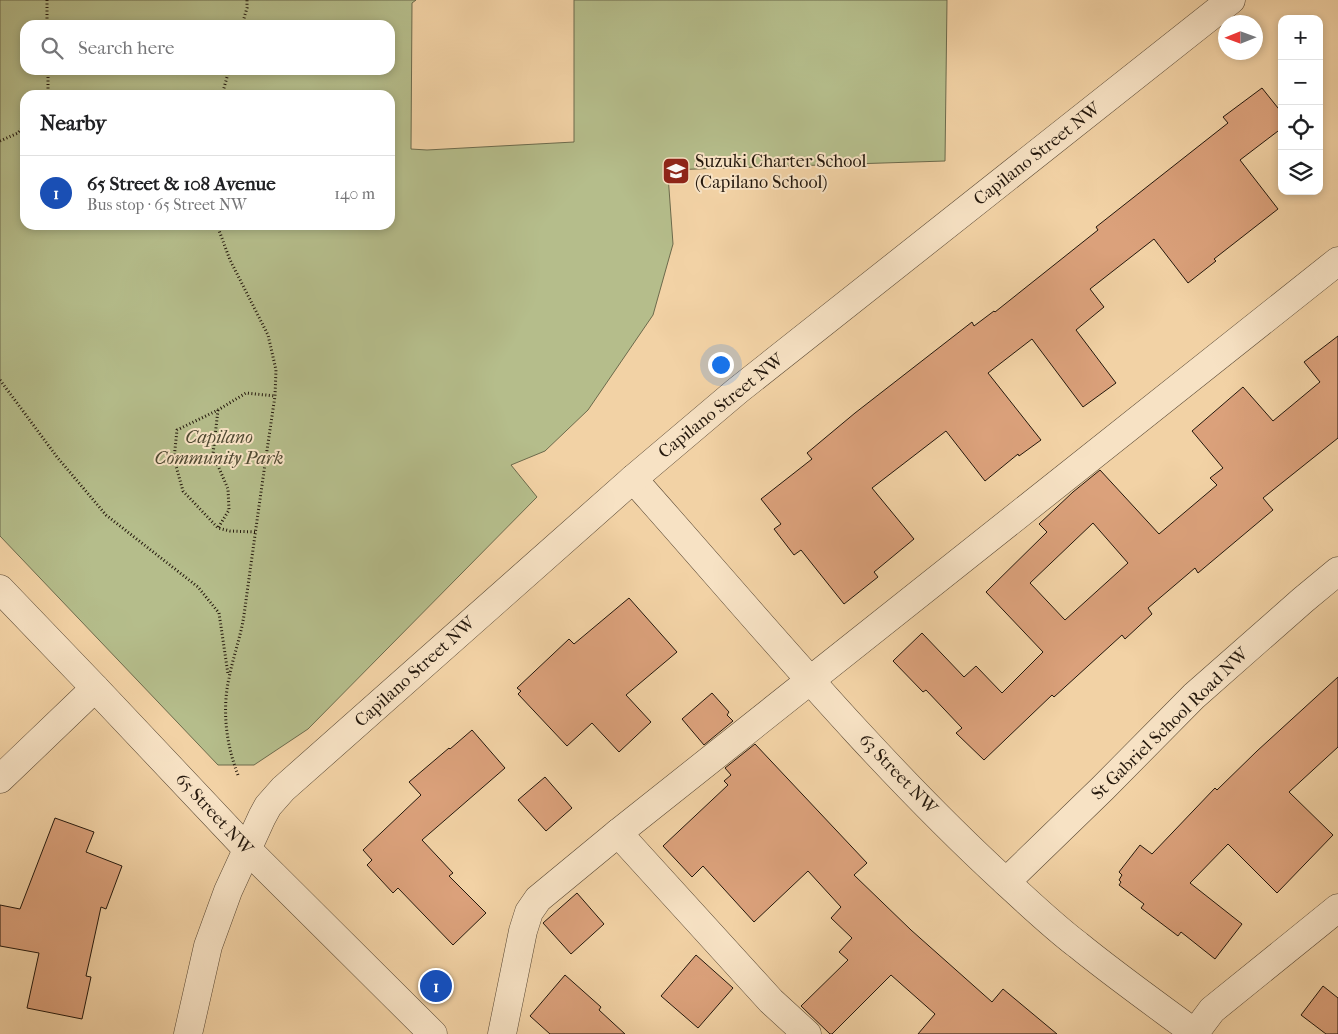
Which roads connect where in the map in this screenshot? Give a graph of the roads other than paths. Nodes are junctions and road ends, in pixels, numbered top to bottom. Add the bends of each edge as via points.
1 (1231, 0) edge
2 (1338, 261) edge
3 (633, 479) junction
4 (1338, 571) edge
5 (0, 589) edge
6 (811, 681) junction
7 (95, 688) junction
8 (0, 779) edge
9 (618, 833) junction
10 (247, 850) junction
11 (1006, 882) junction
12 (1338, 908) edge
13 (188, 1034) edge
14 (433, 1034) edge
15 (502, 1034) edge
16 (807, 1034) edge
17 (1195, 1034) edge

1 - 3 street, Capilano Street NW via 737,391
2 - 6 street
3 - 6 street, 63 Street NW
3 - 10 street, Capilano Street NW via 283,789 268,806
4 - 11 street, St Gabriel School Road NW via 1194,696
5 - 7 street, 65 Street NW
6 - 9 street
6 - 11 street, 63 Street NW via 930,809
7 - 8 street
7 - 10 street, 65 Street NW
9 - 15 street via 538,899 529,912
9 - 16 street via 771,1001
10 - 13 street, Capilano Street NW via 208,946
10 - 14 street, 65 Street NW
11 - 17 street, 63 Street NW via 1078,945
12 - 17 street via 1212,1010

